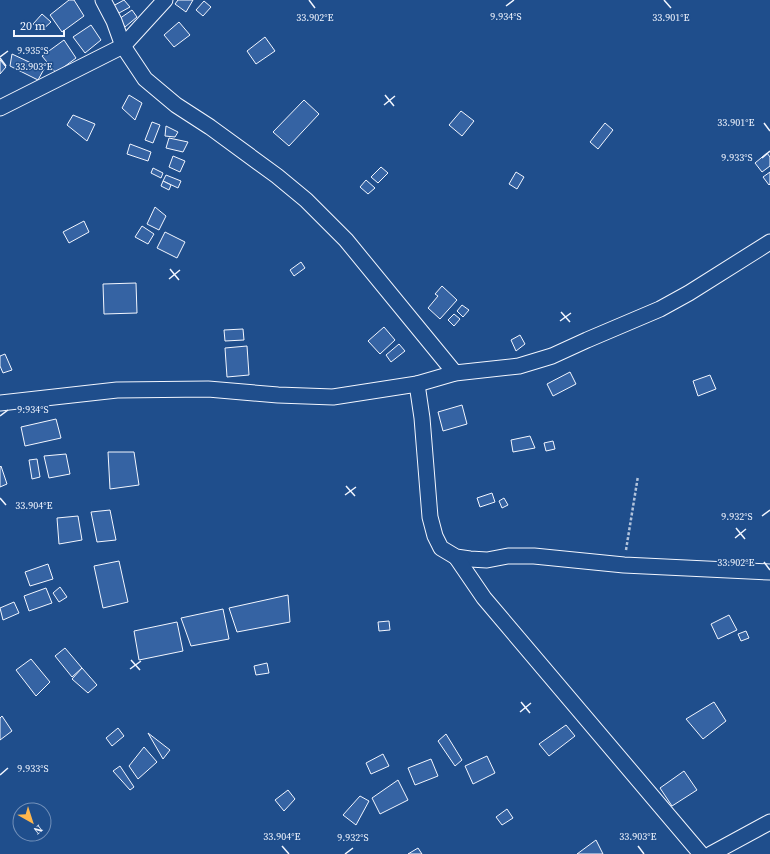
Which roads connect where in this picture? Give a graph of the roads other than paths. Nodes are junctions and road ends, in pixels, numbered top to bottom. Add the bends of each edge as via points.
1 (103, 0) edge
2 (165, 0) edge
3 (123, 46) junction
4 (0, 108) edge
5 (770, 242) edge
6 (455, 373) junction
7 (417, 384) junction
8 (0, 403) edge
9 (456, 556) junction
10 (770, 572) edge
11 (770, 822) edge
12 (701, 854) edge
13 (711, 854) edge

1 - 3 street
2 - 3 street
3 - 4 street
3 - 6 street via 145,79 176,105 210,127 306,200 346,240
5 - 6 street via 660,309 552,356 519,366
6 - 7 street
7 - 8 street via 333,397 208,389 117,390
7 - 9 street via 430,517 441,548
9 - 10 street via 487,560 508,556 534,556 624,565
9 - 12 street via 484,598
11 - 13 street

